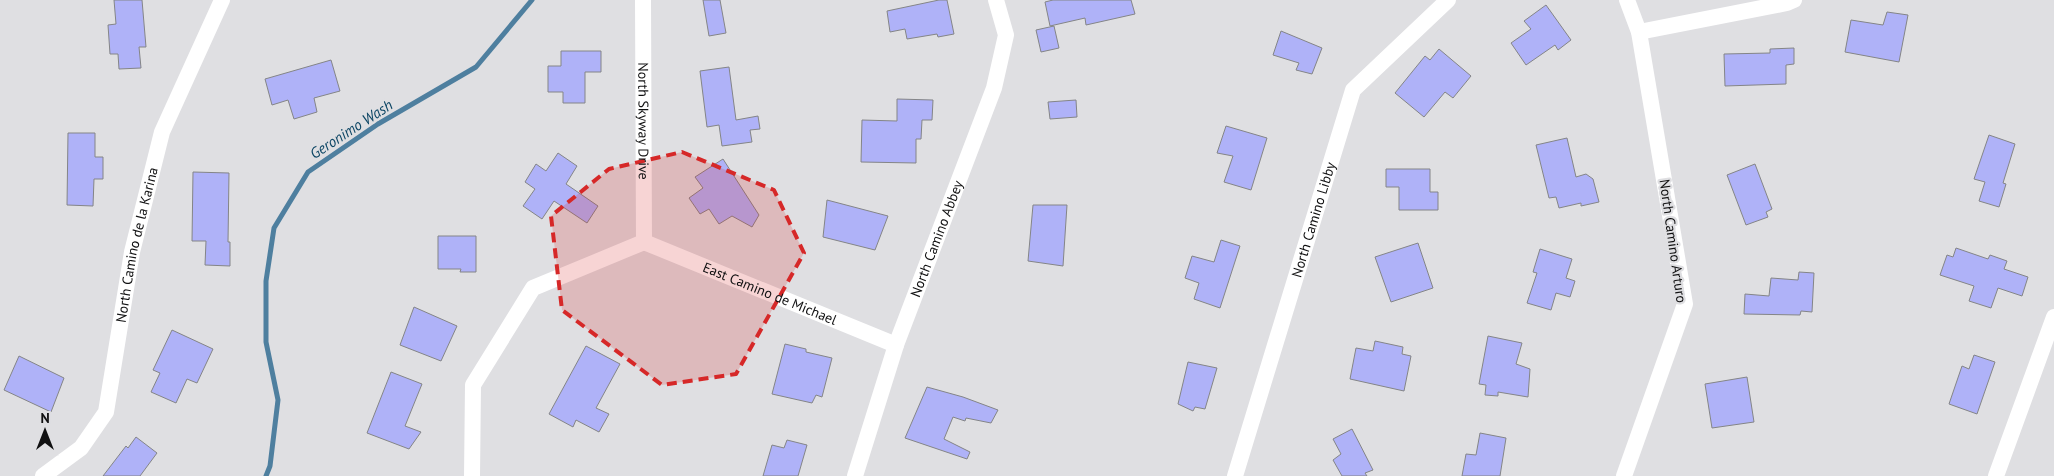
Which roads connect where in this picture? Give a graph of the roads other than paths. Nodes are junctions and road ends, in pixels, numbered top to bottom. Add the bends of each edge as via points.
1 (222, 0) edge
2 (643, 0) edge
3 (996, 0) edge
4 (1448, 0) edge
5 (1627, 0) edge
6 (1794, 0) edge
7 (1639, 32) junction
8 (644, 242) junction
9 (2054, 317) edge
10 (896, 345) junction
11 (43, 476) edge
12 (472, 476) edge
13 (855, 476) edge
14 (1235, 476) edge
15 (1624, 476) edge
16 (1996, 476) edge

1 - 11 street, North Camino de la Karina via 162,132 132,252 106,412 80,448
2 - 8 street, North Skyway Drive
3 - 10 street, North Camino Abbey via 1006,34 994,88
4 - 14 street, North Camino Libby via 1353,90
5 - 7 street, North Camino Arturo
6 - 7 street via 1787,4
7 - 15 street, North Camino Arturo via 1685,304
8 - 10 street, East Camino de Michael
8 - 12 street via 533,288 474,384
9 - 16 street
10 - 13 street, North Camino Abbey

